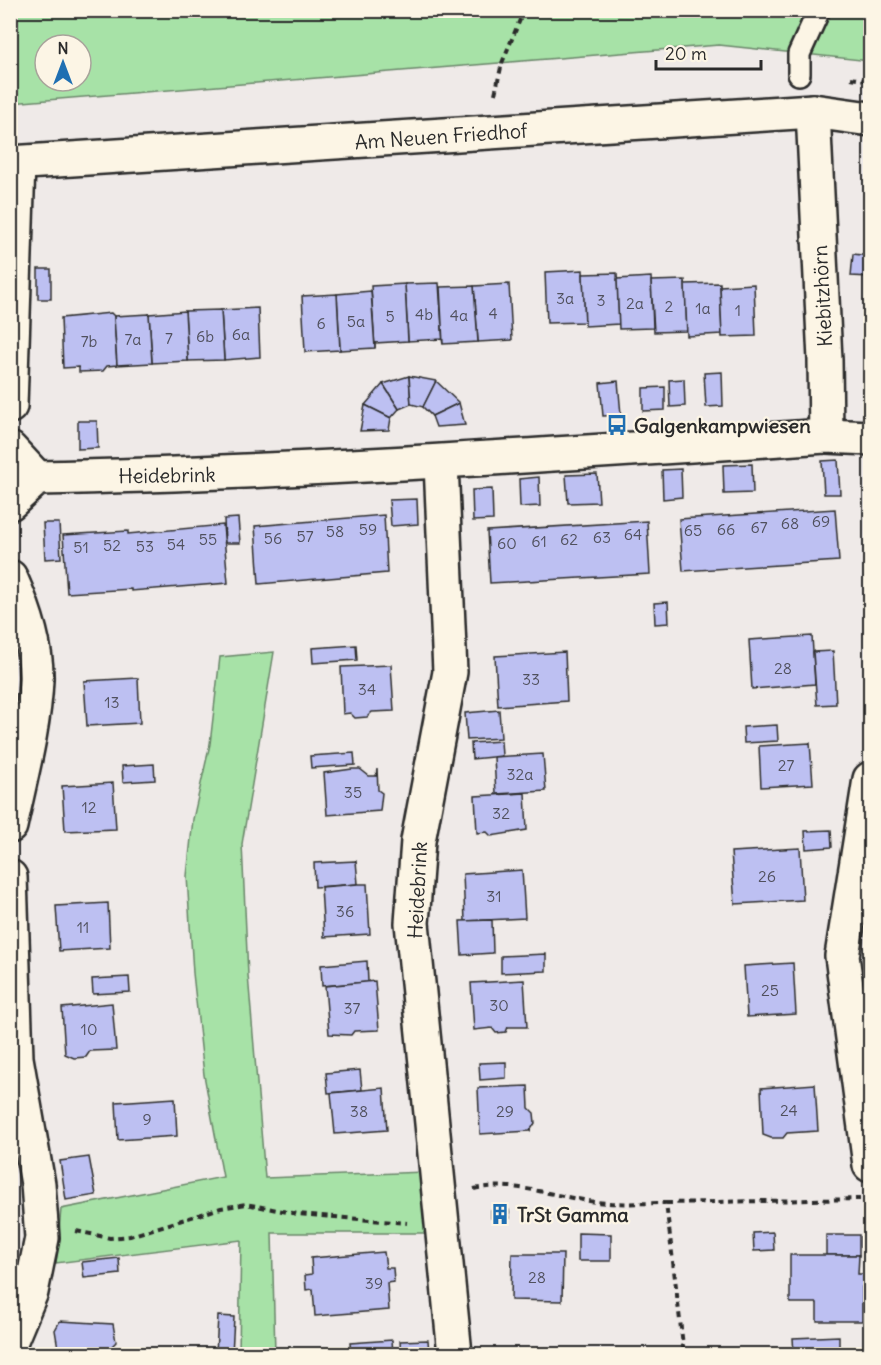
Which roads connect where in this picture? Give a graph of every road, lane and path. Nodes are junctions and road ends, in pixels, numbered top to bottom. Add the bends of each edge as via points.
1 (524, 10) edge
2 (819, 10) edge
3 (799, 74) dead end
4 (495, 94) dead end
5 (813, 111) junction
6 (870, 119) edge
7 (14, 163) edge
8 (10, 406) edge
9 (826, 436) junction
10 (870, 438) edge
11 (10, 449) edge
12 (441, 463) junction
13 (38, 478) junction
14 (10, 503) edge
15 (10, 577) edge
16 (870, 779) edge
17 (10, 826) edge
18 (10, 877) edge
19 (870, 1165) edge
20 (870, 1197) edge
21 (666, 1203) junction
22 (441, 1210) junction
23 (42, 1238) junction
24 (10, 1342) edge
25 (455, 1354) edge
26 (684, 1354) edge

1 - 4 path via 502,63
2 - 3 lane via 799,54
5 - 6 street, Am Neuen Friedhof
5 - 7 street, Am Neuen Friedhof
5 - 9 street, Kiebitzhörn
7 - 8 street
9 - 10 street
9 - 12 street, Heidebrink
11 - 13 street
12 - 13 street, Heidebrink
12 - 22 street, Heidebrink via 450,672 418,842 412,923
13 - 14 street
15 - 17 street via 26,614 36,678 24,764
16 - 19 street via 842,956
18 - 23 street via 16,1058 38,1184
20 - 21 path
21 - 22 path via 585,1201 539,1190 485,1187 464,1192
21 - 26 path
22 - 23 path via 420,1224 298,1214 246,1204 130,1236 110,1238 71,1231
22 - 25 street, Heidebrink
23 - 24 street via 31,1292

